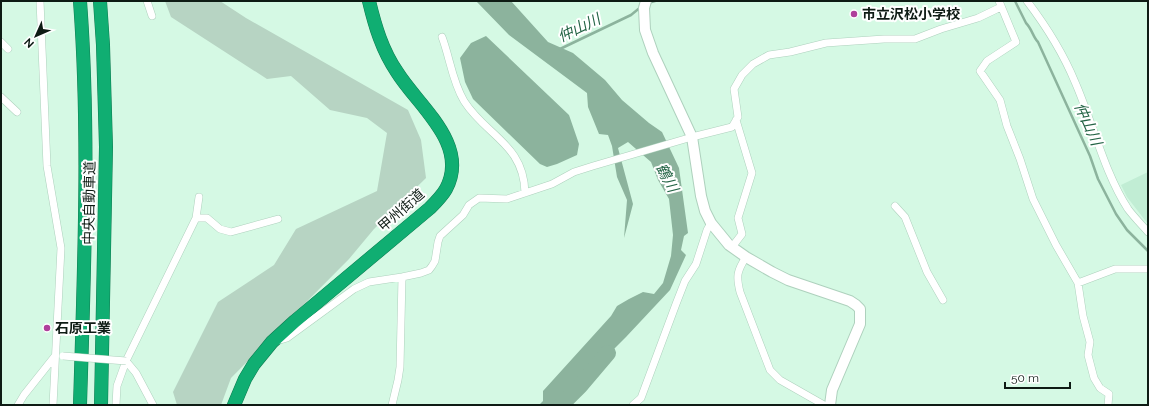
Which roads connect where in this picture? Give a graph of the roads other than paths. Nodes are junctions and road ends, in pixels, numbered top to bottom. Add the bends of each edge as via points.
1 (40, 1) edge
2 (80, 1) edge
3 (100, 1) edge
4 (146, 1) edge
5 (370, 1) edge
6 (646, 1) edge
7 (1027, 1) edge
8 (1000, 4) edge
9 (152, 16) dead end
10 (442, 37) dead end
11 (1, 42) edge
12 (8, 50) dead end
13 (1, 97) edge
14 (17, 112) dead end
15 (736, 120) junction
16 (692, 137) junction
17 (525, 193) junction
18 (199, 197) dead end
19 (895, 206) dead end
20 (196, 218) junction
21 (278, 219) dead end
22 (711, 223) junction
23 (1148, 232) edge
24 (732, 248) junction
25 (746, 257) junction
26 (1148, 269) edge
27 (402, 277) junction
28 (1078, 283) junction
29 (943, 300) dead end
30 (272, 342) junction
31 (55, 356) junction
32 (126, 361) junction
33 (18, 405) edge
34 (53, 405) edge
35 (80, 405) edge
36 (101, 405) edge
37 (116, 405) edge
38 (153, 405) edge
39 (234, 405) edge
40 (392, 405) edge
41 (633, 405) edge
42 (824, 405) edge
43 (830, 405) edge
44 (1108, 405) edge

1 - 31 street via 47,166 61,248
2 - 35 highway, 中央自動車道 via 86,144
3 - 36 highway, 中央自動車道 via 104,46 106,147
4 - 9 street
5 - 30 highway, 甲州街道 via 376,28 396,71 448,142 451,154 449,182 430,208
6 - 16 street via 644,23 648,40
7 - 23 street via 1063,56 1076,82 1118,192
8 - 15 street via 978,18 915,39 884,38 826,43 769,55 747,69 734,89 738,117
8 - 28 street via 1016,42 987,61 980,71 1000,100 1033,199
10 - 17 street via 460,94 481,122 514,154 525,180
11 - 12 street
13 - 14 street
15 - 16 street via 732,127
15 - 24 street via 752,173 738,218 742,234
16 - 17 street via 574,172 552,184
16 - 22 street via 701,196
17 - 27 street via 507,199 474,200 463,215 440,236 435,261 429,270
18 - 20 street
19 - 29 street via 905,216 927,272
20 - 21 street via 207,218 220,229 230,232
20 - 32 street
22 - 24 street
22 - 41 street via 696,264 685,281 641,398
24 - 25 street
25 - 42 street via 737,279 770,370 780,380
25 - 43 street via 788,280 850,302 860,309 860,324 832,390
26 - 28 street via 1115,269
27 - 30 street via 362,284 287,338
27 - 40 street via 400,367
28 - 44 street via 1090,342 1088,355 1094,378 1100,388 1109,394
30 - 39 highway, 甲州街道 via 245,378
31 - 32 street, bridge
31 - 33 street
31 - 34 street
32 - 37 street via 117,386
32 - 38 street via 136,373

